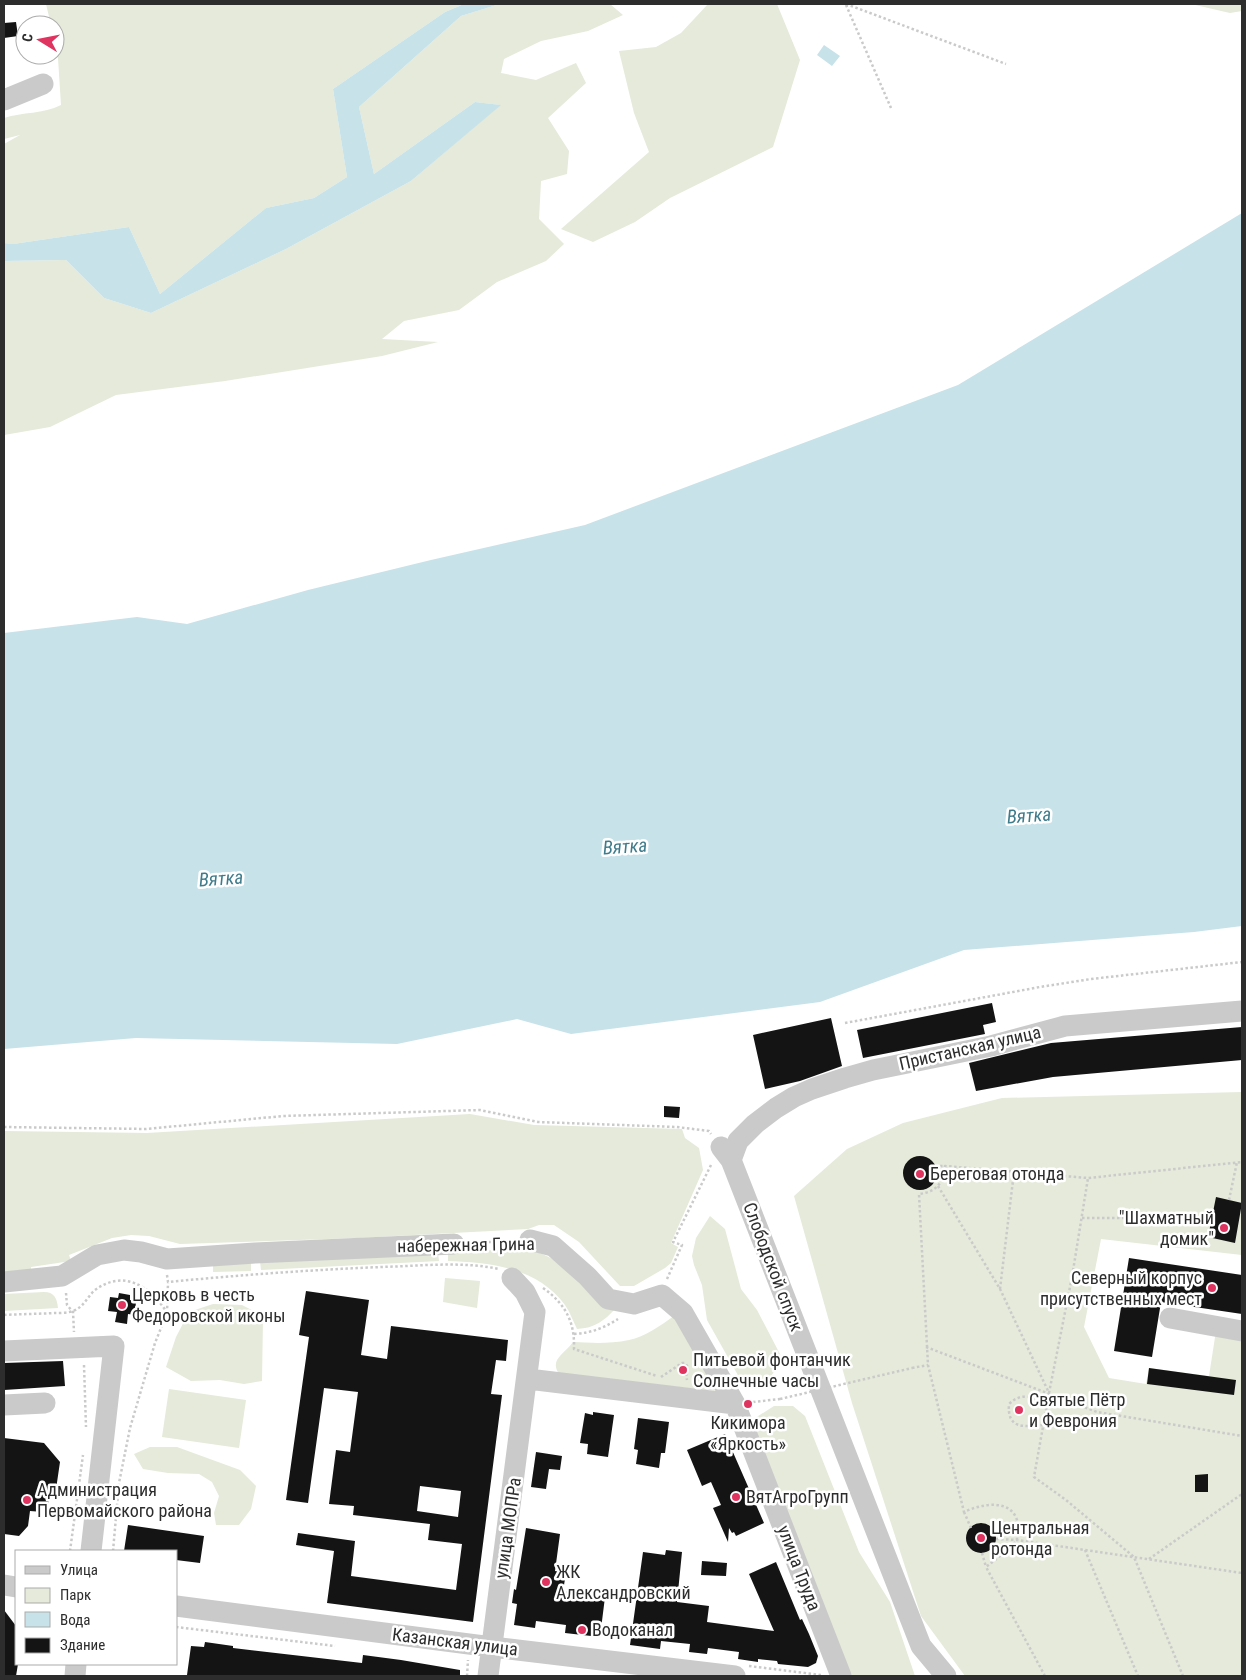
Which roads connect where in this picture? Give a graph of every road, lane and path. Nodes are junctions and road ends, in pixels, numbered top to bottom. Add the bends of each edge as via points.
1 (846, 4) edge
2 (1006, 64) dead end
3 (43, 84) dead end
4 (4, 100) edge
5 (891, 108) dead end
6 (1242, 962) edge
7 (1242, 1011) edge
8 (845, 1023) dead end
9 (4, 1127) edge
10 (721, 1146) junction
11 (1237, 1162) junction
12 (1242, 1162) edge
13 (935, 1166) dead end
14 (945, 1166) junction
15 (1014, 1172) junction
16 (704, 1178) dead end
17 (1088, 1178) junction
18 (938, 1186) junction
19 (920, 1190) dead end
20 (919, 1194) junction
21 (1229, 1200) dead end
22 (1082, 1218) junction
23 (1212, 1218) dead end
24 (530, 1240) joint
25 (454, 1244) joint
26 (167, 1259) junction
27 (670, 1272) dead end
28 (507, 1274) joint
29 (4, 1282) edge
30 (168, 1282) junction
31 (541, 1287) dead end
32 (1000, 1289) junction
33 (66, 1292) dead end
34 (634, 1304) junction
35 (73, 1312) junction
36 (167, 1313) junction
37 (4, 1315) edge
38 (1170, 1318) dead end
39 (1242, 1331) edge
40 (574, 1334) junction
41 (926, 1347) junction
42 (75, 1348) junction
43 (4, 1351) edge
44 (928, 1365) junction
45 (662, 1377) junction
46 (528, 1379) junction
47 (668, 1381) dead end
48 (688, 1387) dead end
49 (1049, 1393) junction
50 (780, 1399) dead end
51 (45, 1403) dead end
52 (735, 1404) junction
53 (4, 1405) edge
54 (1047, 1405) junction
55 (1043, 1425) junction
56 (86, 1428) dead end
57 (1242, 1436) edge
58 (84, 1447) dead end
59 (1242, 1494) edge
60 (964, 1512) junction
61 (971, 1528) dead end
62 (996, 1539) dead end
63 (1017, 1540) junction
64 (70, 1550) edge
65 (91, 1550) edge
66 (112, 1550) edge
67 (1085, 1550) junction
68 (982, 1553) dead end
69 (1134, 1557) junction
70 (1149, 1559) junction
71 (986, 1567) junction
72 (1242, 1573) edge
73 (178, 1606) edge
74 (178, 1626) edge
75 (338, 1646) dead end
76 (492, 1647) junction
77 (467, 1657) dead end
78 (462, 1662) dead end
79 (468, 1663) junction
80 (467, 1676) edge
81 (488, 1676) edge
82 (735, 1676) edge
83 (842, 1676) edge
84 (946, 1676) edge
85 (1046, 1676) edge
86 (1138, 1676) edge
87 (1183, 1676) edge

1 - 2 path
1 - 5 path
3 - 4 street
6 - 8 path via 1091,979
7 - 10 street, Пристанская улица via 1065,1026 991,1046 873,1070 794,1097 755,1124 738,1141
9 - 10 path via 146,1129 283,1116 480,1110 538,1122 677,1127
10 - 84 street, Слободской спуск via 921,1646
11 - 12 path
11 - 17 path
11 - 21 path
13 - 14 path
14 - 15 path
14 - 18 path
15 - 17 path
15 - 32 path
16 - 27 path via 673,1242 682,1245
17 - 22 path
18 - 20 path via 928,1193
18 - 32 path
19 - 20 path
20 - 41 path
22 - 23 path
22 - 49 path
24 - 25 path, набережная Грина
24 - 34 street, набережная Грина via 553,1246 608,1299
25 - 26 street, набережная Грина
26 - 29 street, набережная Грина via 132,1251 110,1252 97,1255 62,1276
26 - 30 path
28 - 30 path via 479,1265 444,1265 256,1273
28 - 46 street, улица МОПРа via 525,1292 535,1312
30 - 36 path
31 - 40 path via 562,1307 572,1322
32 - 49 path
33 - 35 path via 67,1305
34 - 40 path via 609,1324 587,1333
34 - 52 street, набережная Грина via 662,1296 683,1313
35 - 36 path via 84,1305 94,1292 120,1280 148,1289
35 - 37 path
35 - 42 path
36 - 66 path via 130,1428 119,1483
38 - 39 street
40 - 45 path via 574,1349
41 - 44 path
41 - 49 path
42 - 43 street
42 - 56 path via 84,1353
42 - 65 street via 114,1346
44 - 50 path, bridge
44 - 60 path
45 - 47 path
45 - 48 path via 685,1363 688,1366
46 - 52 street
46 - 76 street, улица МОПРа
49 - 54 path
49 - 57 path via 1097,1412
51 - 53 street
52 - 83 street, улица Труда
54 - 55 path
54 - 55 path via 1026,1396 1017,1397 1009,1404 1008,1415 1013,1423
55 - 69 path via 1034,1477
58 - 64 path
59 - 70 path
60 - 61 path
60 - 63 path via 992,1504 1004,1507 1018,1523
62 - 63 path
63 - 67 path
63 - 71 path
67 - 69 path
67 - 86 path
68 - 71 path
69 - 70 path
69 - 87 path
70 - 72 path
71 - 85 path
73 - 76 street, Казанская улица
74 - 75 path
76 - 81 street, улица МОПРа
76 - 82 street, Казанская улица
77 - 79 path
78 - 79 path
79 - 80 path

